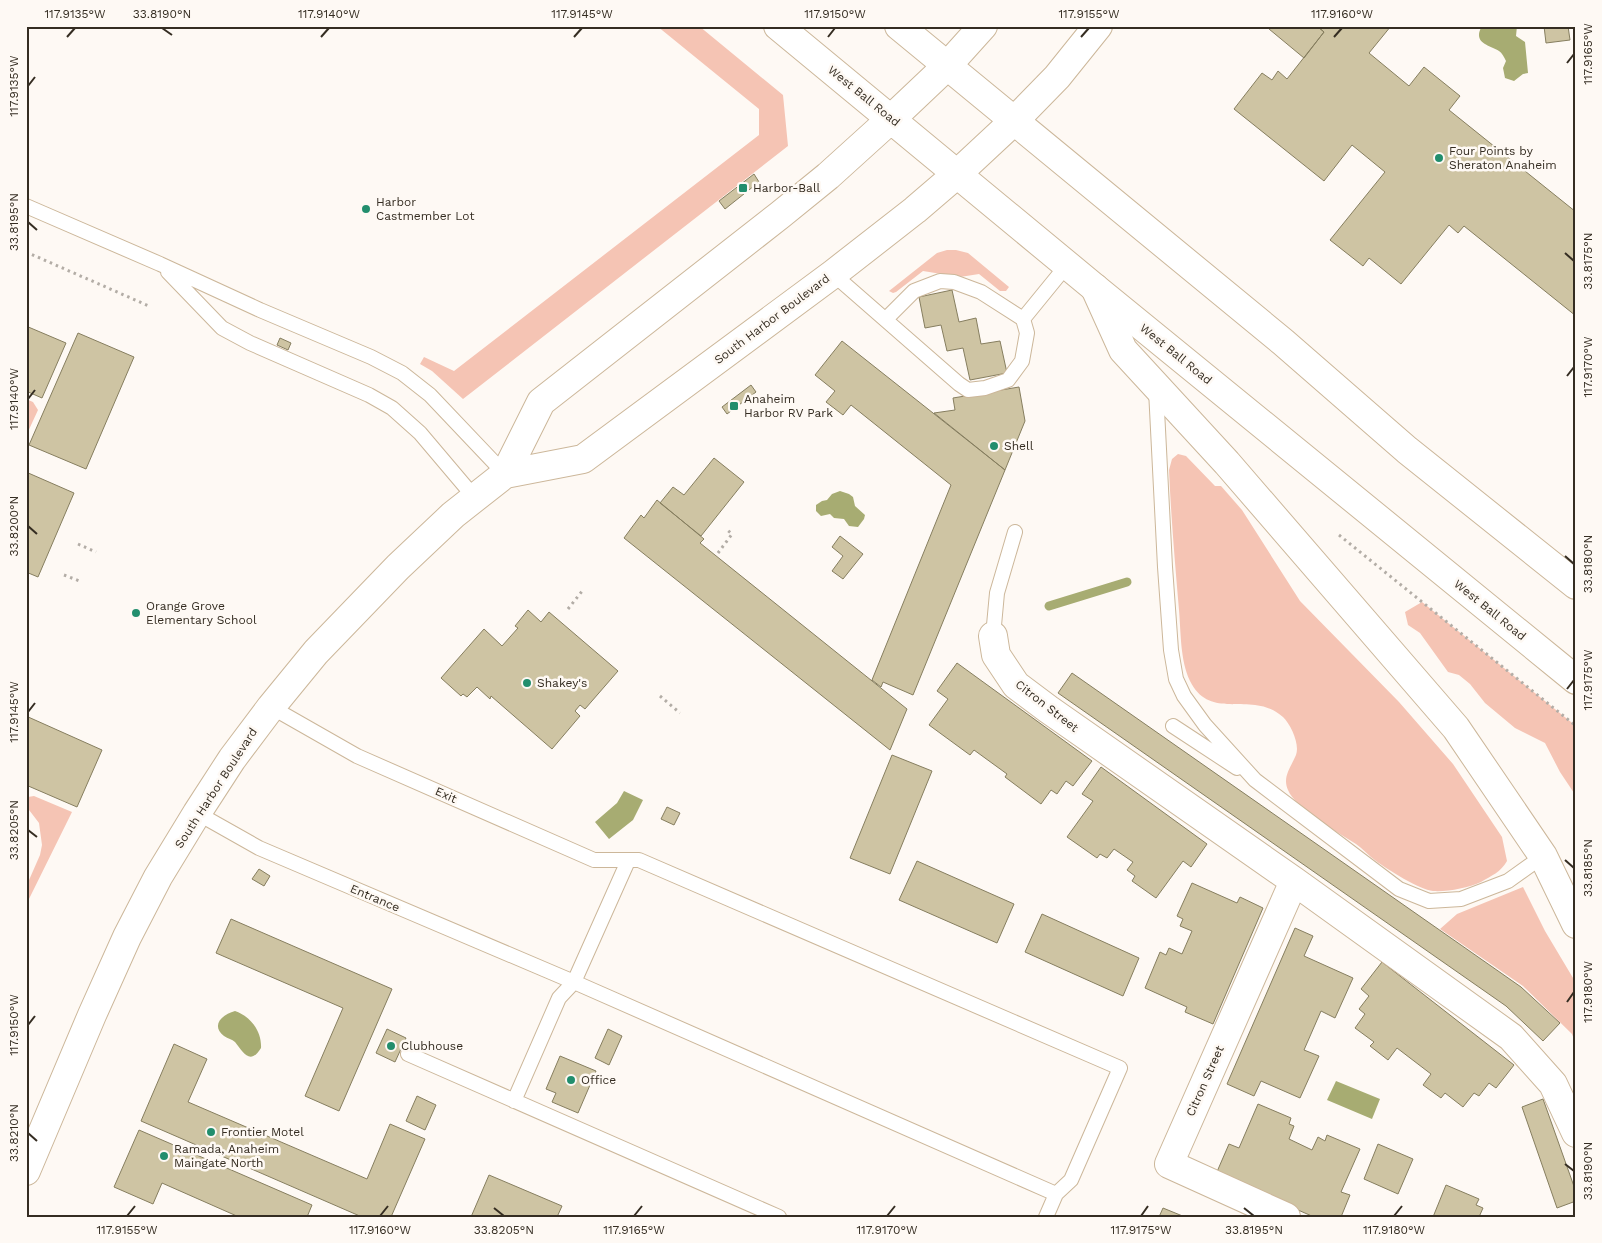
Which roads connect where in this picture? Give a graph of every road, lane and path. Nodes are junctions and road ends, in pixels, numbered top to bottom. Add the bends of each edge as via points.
1 (778, 26) edge
2 (899, 26) edge
3 (984, 26) edge
4 (1098, 26) edge
5 (947, 66) junction
6 (891, 119) junction
7 (1015, 120) junction
8 (957, 174) junction
9 (26, 206) edge
10 (26, 252) edge
11 (160, 264) junction
12 (1067, 265) junction
13 (833, 274) junction
14 (1095, 288) junction
15 (149, 306) dead end
16 (886, 319) junction
17 (1023, 319) junction
18 (1156, 385) junction
19 (504, 474) junction
20 (475, 498) junction
21 (726, 528) dead end
22 (1015, 532) dead end
23 (1340, 535) dead end
24 (78, 544) dead end
25 (96, 552) dead end
26 (718, 553) dead end
27 (64, 575) dead end
28 (82, 582) dead end
29 (1576, 585) edge
30 (583, 590) dead end
31 (568, 609) dead end
32 (993, 636) joint
33 (1576, 680) edge
34 (660, 696) dead end
35 (270, 707) junction
36 (680, 713) dead end
37 (1173, 726) dead end
38 (1576, 726) edge
39 (1255, 780) junction
40 (197, 813) junction
41 (1543, 856) junction
42 (628, 861) junction
43 (1294, 881) junction
44 (1576, 924) edge
45 (574, 982) junction
46 (408, 1054) dead end
47 (514, 1101) junction
48 (1576, 1133) edge
49 (26, 1171) edge
50 (1056, 1194) junction
51 (779, 1217) edge
52 (1046, 1217) edge
53 (1286, 1217) edge

1 - 6 main road, West Ball Road
2 - 5 main road
3 - 5 main road, South Harbor Boulevard
4 - 7 main road, South Harbor Boulevard via 1057,77
5 - 6 main road, South Harbor Boulevard
5 - 7 main road
6 - 8 main road, West Ball Road
6 - 19 main road, South Harbor Boulevard via 780,215 541,402
7 - 8 main road, South Harbor Boulevard
7 - 29 main road via 1283,342 1406,450
8 - 12 main road, West Ball Road
8 - 13 main road, South Harbor Boulevard
9 - 11 lane
10 - 15 path
11 - 19 lane via 402,373 430,395
11 - 20 lane via 222,328 392,408 420,433
12 - 14 main road, West Ball Road
12 - 17 lane
13 - 16 lane
13 - 19 main road, South Harbor Boulevard via 583,459
14 - 18 main road via 1123,350
14 - 33 main road, West Ball Road
16 - 17 lane via 914,292 940,281 954,282 981,292
16 - 17 lane via 968,390 1008,380 1022,361 1027,333
18 - 39 lane via 1164,568 1176,679 1205,725
18 - 41 main road via 1456,728
19 - 20 main road, South Harbor Boulevard
20 - 35 main road, South Harbor Boulevard via 398,567 316,652
21 - 26 path via 732,534
22 - 32 lane via 997,593
23 - 38 path
24 - 25 path
27 - 28 path
30 - 31 path
32 - 43 main road, Citron Street via 996,655 1016,685
34 - 36 path
35 - 40 main road, South Harbor Boulevard
35 - 42 lane, Exit via 357,756 594,860
37 - 39 lane
39 - 41 lane via 1400,890 1429,902 1461,900 1508,881
40 - 45 lane, Entrance via 259,848
40 - 49 main road, South Harbor Boulevard via 158,877 127,937
41 - 44 main road
42 - 45 lane
42 - 50 lane, Exit via 639,860 1120,1068 1071,1180
43 - 48 main road, Citron Street via 1511,1037 1553,1084
43 - 53 main road, Citron Street via 1169,1164
45 - 47 lane via 558,998
45 - 50 lane, Entrance
46 - 47 lane
47 - 51 lane
50 - 52 lane

